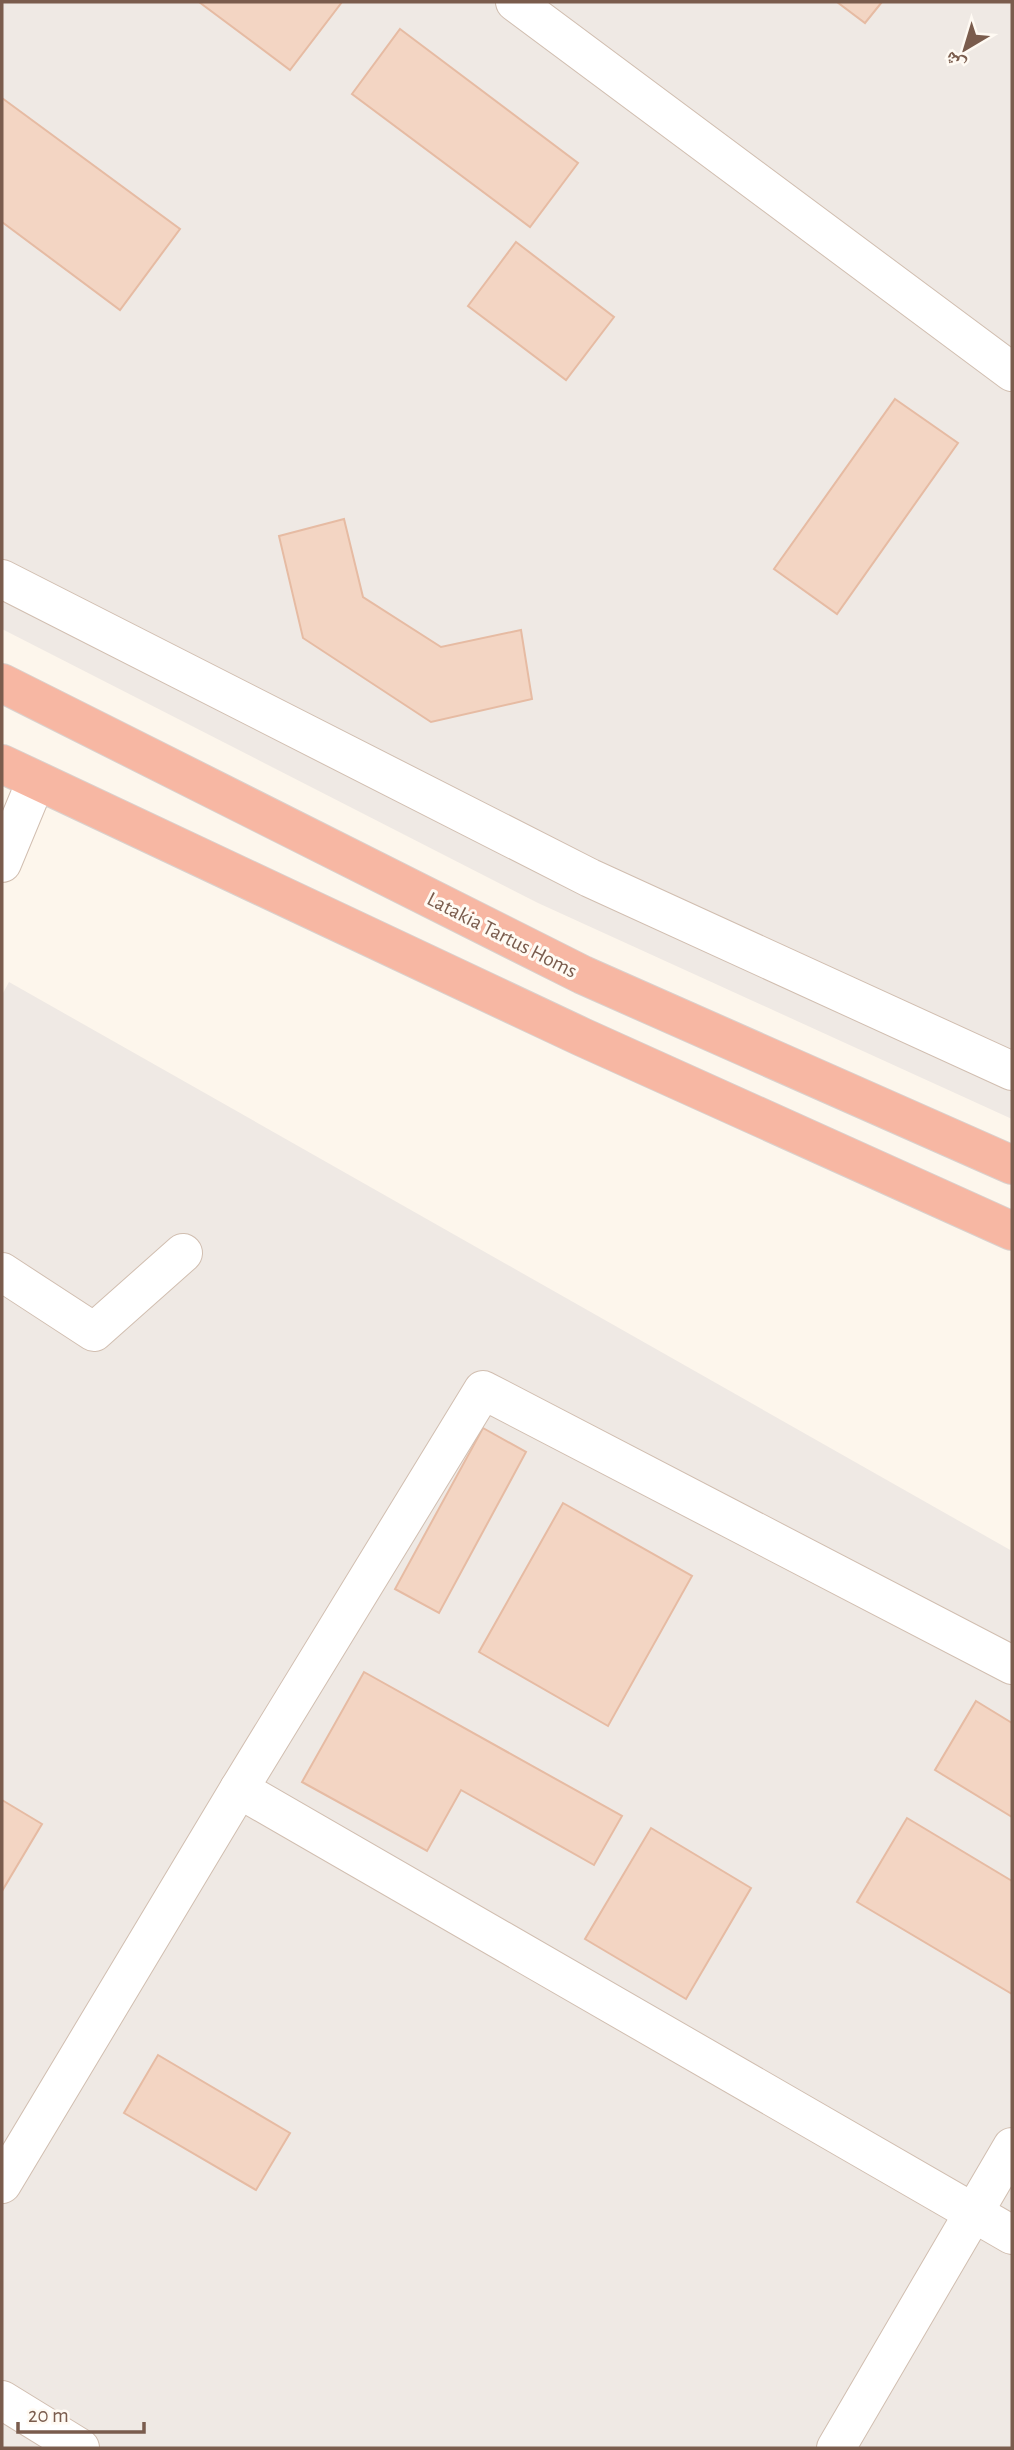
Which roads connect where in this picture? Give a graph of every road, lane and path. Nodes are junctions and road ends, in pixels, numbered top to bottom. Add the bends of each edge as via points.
1 (515, 2) edge
2 (1012, 372) edge
3 (2, 579) edge
4 (2, 682) edge
5 (2, 764) edge
6 (36, 781) junction
7 (2, 863) edge
8 (1012, 1071) edge
9 (1012, 1165) edge
10 (1012, 1231) edge
11 (183, 1253) dead end
12 (2, 1272) edge
13 (1012, 1665) edge
14 (239, 1789) junction
15 (1012, 2147) edge
16 (2, 2184) edge
17 (975, 2214) junction
18 (1012, 2235) edge
19 (2, 2400) edge
20 (80, 2448) edge
21 (836, 2448) edge

1 - 2 street
3 - 8 street via 590,878
4 - 9 highway, Latakia Tartus Homs via 583,975
5 - 6 highway
6 - 7 street
6 - 10 highway via 582,1037
11 - 12 street via 94,1332
13 - 14 street via 483,1390
14 - 16 street
14 - 17 street
15 - 17 street
17 - 18 street
17 - 21 street
19 - 20 street

